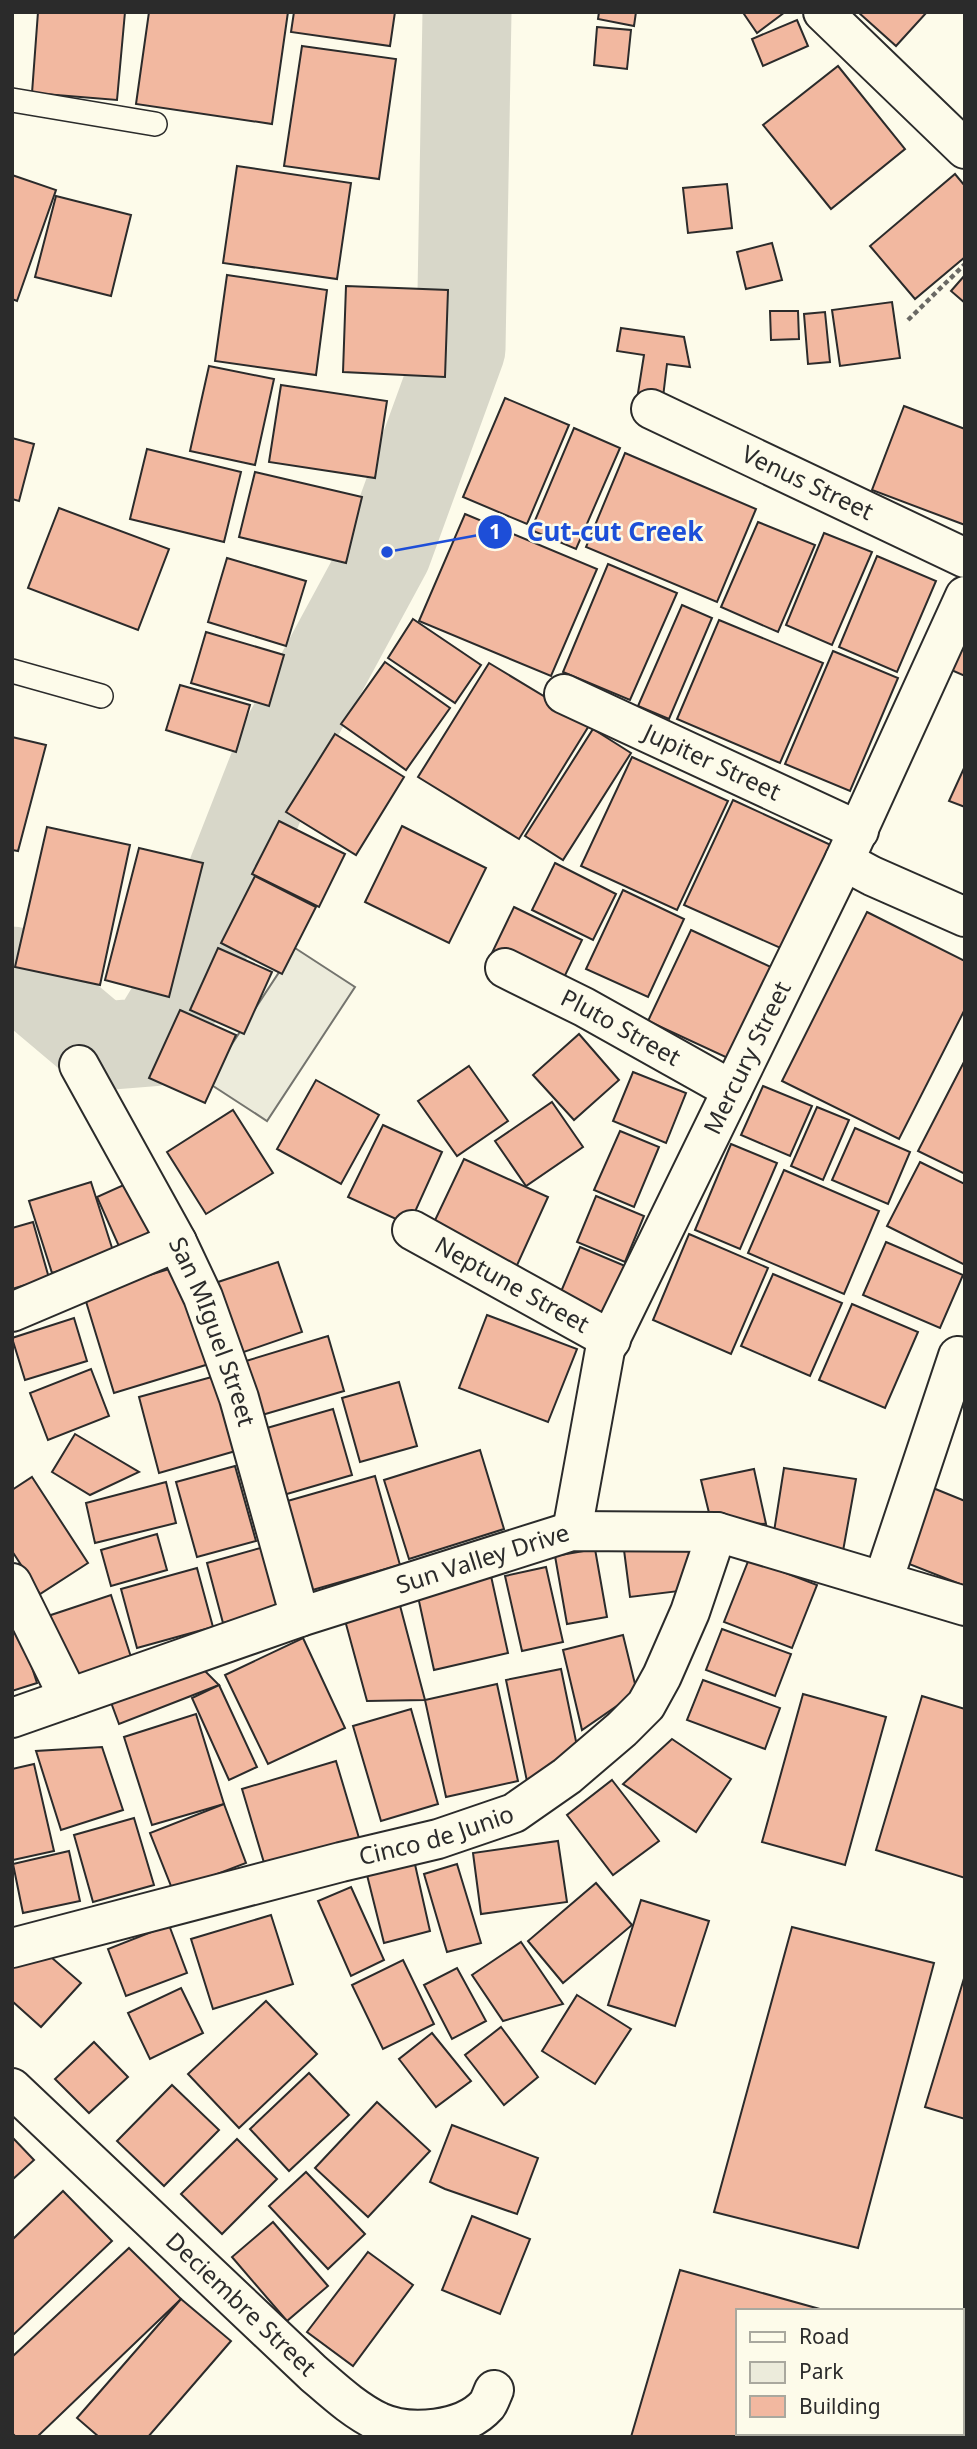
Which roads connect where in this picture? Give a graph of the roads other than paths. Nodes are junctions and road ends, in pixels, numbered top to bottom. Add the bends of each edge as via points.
1 (823, 12) edge
2 (12, 100) edge
3 (155, 124) dead end
4 (965, 149) edge
5 (651, 409) dead end
6 (965, 558) edge
7 (965, 596) edge
8 (12, 671) edge
9 (565, 694) dead end
10 (101, 696) dead end
11 (851, 846) junction
12 (965, 917) edge
13 (505, 968) dead end
14 (79, 1065) dead end
15 (732, 1090) junction
16 (412, 1230) dead end
17 (177, 1242) junction
18 (12, 1312) edge
19 (611, 1340) junction
20 (958, 1356) dead end
21 (572, 1531) junction
22 (718, 1532) junction
23 (883, 1580) junction
24 (12, 1583) edge
25 (965, 1606) edge
26 (300, 1617) junction
27 (69, 1698) junction
28 (12, 1718) edge
29 (12, 1948) edge
30 (12, 2088) edge
31 (494, 2390) dead end

1 - 4 street
2 - 3 lane
5 - 6 street, Venus Street
7 - 11 street, Mercury Street
8 - 10 lane
9 - 11 street, Jupiter Street
11 - 12 street, Jupiter Street via 872,876
11 - 15 street, Mercury Street
13 - 15 street, Pluto Street
14 - 17 street, San MIguel Street
15 - 19 street, Mercury Street
16 - 19 street, Neptune Street
17 - 18 street
17 - 26 street, San MIguel Street via 203,1297 239,1398
19 - 21 street, Mercury Street via 605,1350
20 - 23 street
21 - 22 street, Sun Valley Drive
21 - 26 street, Sun Valley Drive
22 - 23 street, Sun Valley Drive
22 - 29 street, Cinco de Junio via 690,1612 646,1705 567,1776 514,1813 438,1839
23 - 25 street, Sun Valley Drive
24 - 27 street
26 - 27 street, Sun Valley Drive
27 - 28 street, Sun Valley Drive
30 - 31 street, Deciembre Street via 313,2373 361,2411 381,2423 432,2430 469,2418 487,2404

